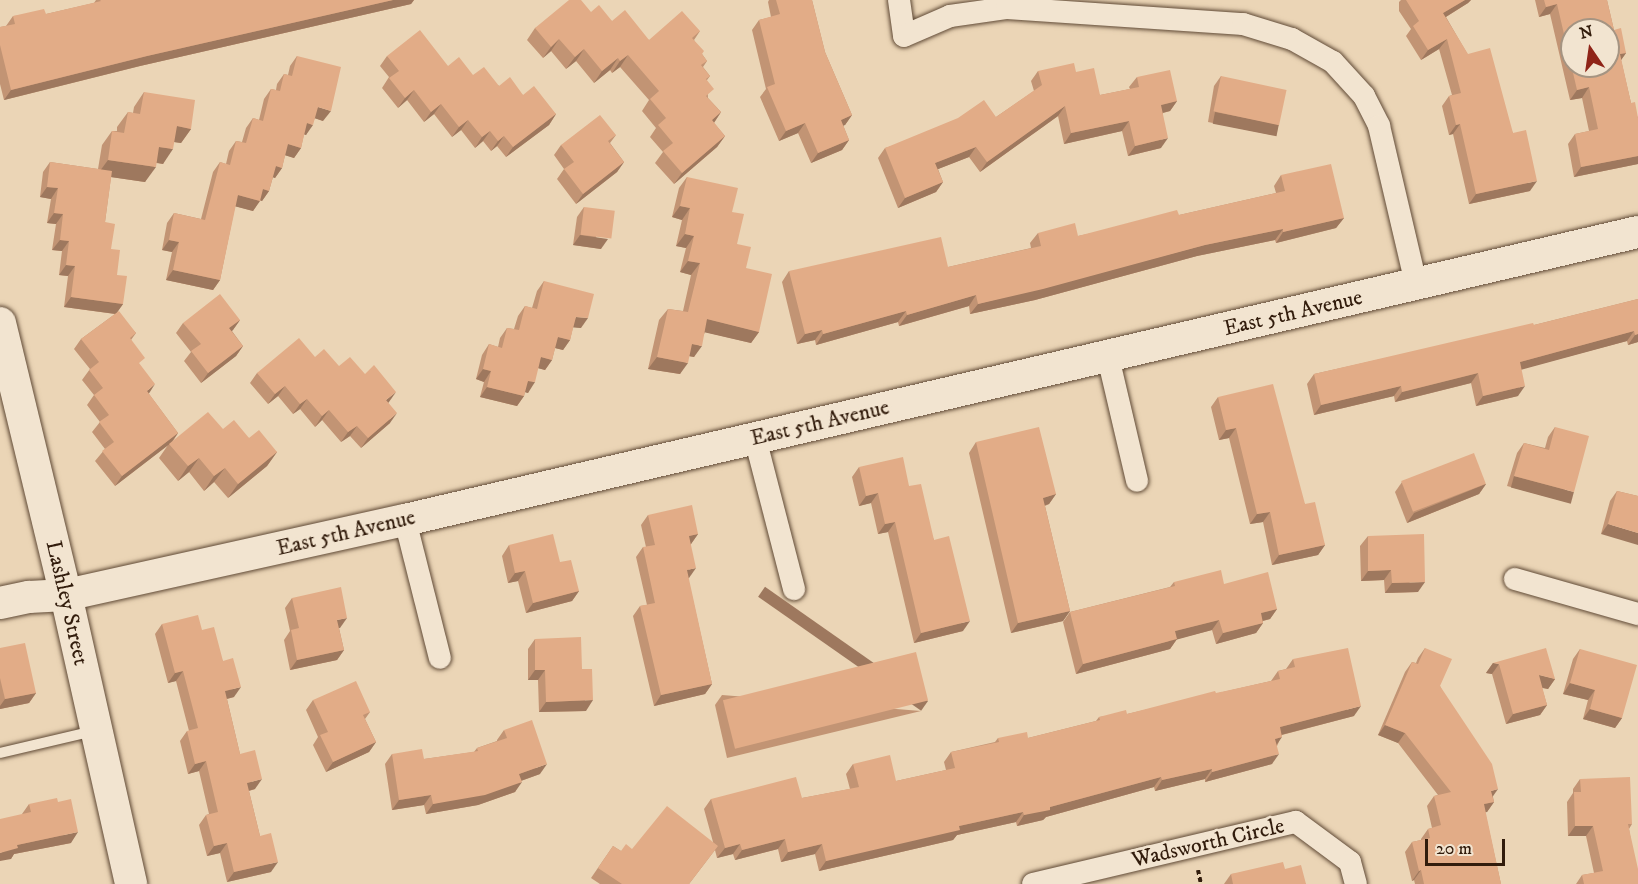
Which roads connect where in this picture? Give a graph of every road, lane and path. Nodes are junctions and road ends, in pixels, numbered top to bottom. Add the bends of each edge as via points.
1 (899, 0) edge
2 (1638, 232) edge
3 (1416, 284) junction
4 (0, 323) edge
5 (1108, 357) junction
6 (755, 438) junction
7 (1137, 481) dead end
8 (405, 520) junction
9 (1515, 579) dead end
10 (794, 589) dead end
11 (66, 595) junction
12 (0, 603) edge
13 (1638, 614) edge
14 (440, 658) dead end
15 (96, 730) junction
16 (0, 753) edge
17 (131, 884) edge
18 (1033, 884) edge
19 (1356, 884) edge

1 - 3 street via 904,36 950,16 1007,8 1243,24 1292,39 1333,63 1364,96 1379,126
2 - 3 street, East 5th Avenue
3 - 5 street, East 5th Avenue
4 - 11 street, Lashley Street via 14,401
5 - 6 street, East 5th Avenue
5 - 7 street
6 - 8 street, East 5th Avenue
6 - 10 street
8 - 11 street, East 5th Avenue
8 - 14 street
9 - 13 street
11 - 12 street, East 5th Avenue
11 - 15 street, Lashley Street
15 - 16 lane
15 - 17 street, Lashley Street
18 - 19 street, Wadsworth Circle via 1296,822 1350,862

